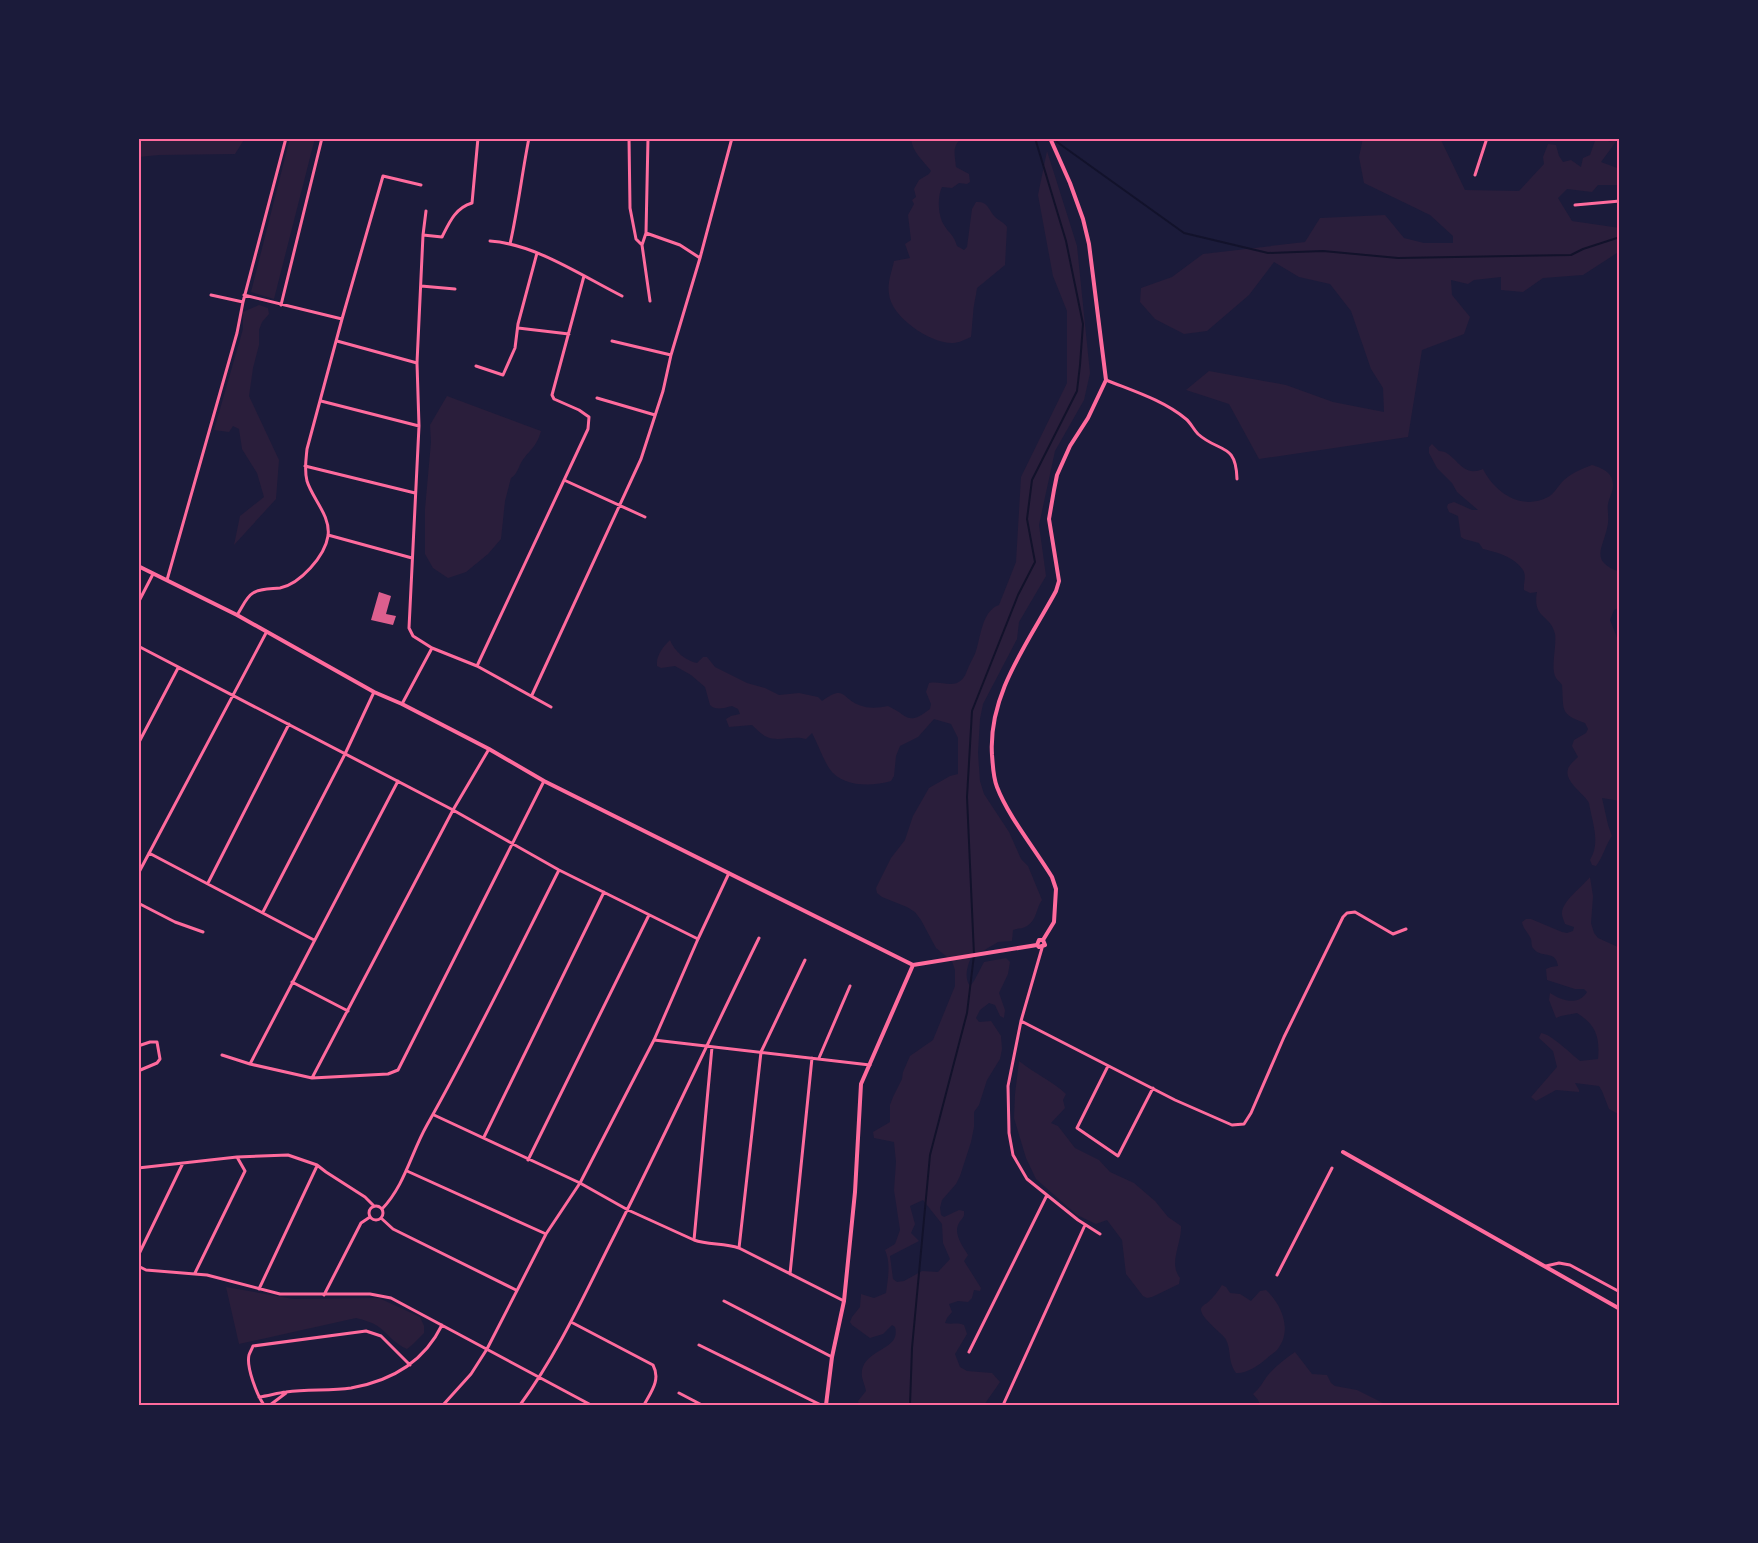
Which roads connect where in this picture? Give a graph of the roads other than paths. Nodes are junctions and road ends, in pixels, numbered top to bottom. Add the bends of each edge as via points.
1 (286, 138) edge
2 (322, 138) edge
3 (478, 138) edge
4 (529, 138) edge
5 (629, 138) edge
6 (648, 138) edge
7 (732, 138) edge
8 (1050, 138) edge
9 (1487, 138) edge
10 (1475, 175) dead end
11 (421, 185) dead end
12 (1620, 201) edge
13 (1575, 204) dead end
14 (426, 211) dead end
15 (645, 234) junction
16 (423, 236) junction
17 (490, 241) dead end
18 (510, 244) junction
19 (642, 245) junction
20 (537, 253) junction
21 (700, 258) junction
22 (584, 276) junction
23 (421, 286) junction
24 (455, 289) dead end
25 (244, 295) junction
26 (211, 296) dead end
27 (622, 296) dead end
28 (650, 301) dead end
29 (243, 302) junction
30 (281, 305) junction
31 (342, 320) junction
32 (518, 328) junction
33 (569, 334) junction
34 (337, 341) junction
35 (612, 341) dead end
36 (671, 355) junction
37 (417, 363) junction
38 (476, 366) dead end
39 (1106, 380) junction
40 (597, 398) dead end
41 (321, 401) junction
42 (655, 415) junction
43 (419, 426) junction
44 (305, 466) junction
45 (1237, 479) dead end
46 (564, 480) junction
47 (415, 493) junction
48 (619, 505) junction
49 (645, 517) dead end
50 (328, 536) junction
51 (412, 558) junction
52 (138, 566) edge
53 (153, 574) junction
54 (167, 580) junction
55 (138, 603) edge
56 (237, 615) junction
57 (266, 633) junction
58 (138, 646) edge
59 (432, 648) junction
60 (477, 666) junction
61 (178, 668) junction
62 (374, 692) junction
63 (531, 695) junction
64 (233, 696) junction
65 (402, 704) junction
66 (551, 707) dead end
67 (289, 724) junction
68 (138, 744) edge
69 (489, 749) junction
70 (345, 754) junction
71 (398, 781) junction
72 (544, 781) junction
73 (453, 810) junction
74 (512, 844) junction
75 (149, 853) junction
76 (559, 870) junction
77 (729, 873) junction
78 (138, 874) edge
79 (208, 884) junction
80 (604, 892) junction
81 (138, 903) edge
82 (263, 912) junction
83 (649, 915) junction
84 (1406, 929) dead end
85 (203, 932) dead end
86 (759, 938) dead end
87 (698, 939) junction
88 (314, 940) junction
89 (1043, 940) junction
90 (1036, 945) junction
91 (1042, 948) junction
92 (805, 960) dead end
93 (914, 965) junction
94 (292, 982) junction
95 (850, 986) dead end
96 (348, 1011) junction
97 (1021, 1021) junction
98 (654, 1040) junction
99 (138, 1046) edge
100 (706, 1046) junction
101 (712, 1047) junction
102 (761, 1052) junction
103 (222, 1055) dead end
104 (812, 1058) junction
105 (819, 1059) junction
106 (250, 1064) junction
107 (870, 1065) junction
108 (1108, 1066) junction
109 (138, 1071) edge
110 (312, 1078) junction
111 (1153, 1088) junction
112 (434, 1115) junction
113 (484, 1137) junction
114 (1343, 1152) dead end
115 (237, 1157) junction
116 (528, 1160) junction
117 (183, 1163) junction
118 (317, 1165) junction
119 (138, 1168) edge
120 (1332, 1168) dead end
121 (407, 1171) junction
122 (580, 1183) junction
123 (1047, 1195) junction
124 (374, 1206) junction
125 (382, 1209) junction
126 (628, 1210) junction
127 (370, 1217) junction
128 (381, 1218) junction
129 (1086, 1225) junction
130 (546, 1234) junction
131 (1100, 1234) dead end
132 (694, 1240) junction
133 (739, 1248) junction
134 (138, 1256) edge
135 (138, 1266) edge
136 (1546, 1266) junction
137 (195, 1273) junction
138 (790, 1274) junction
139 (1277, 1275) dead end
140 (259, 1289) junction
141 (516, 1290) junction
142 (1620, 1292) edge
143 (324, 1295) junction
144 (724, 1301) dead end
145 (844, 1301) junction
146 (1620, 1309) edge
147 (571, 1322) junction
148 (442, 1325) junction
149 (699, 1345) dead end
150 (487, 1348) junction
151 (969, 1352) dead end
152 (832, 1357) junction
153 (410, 1365) junction
154 (540, 1378) junction
155 (287, 1392) junction
156 (679, 1393) dead end
157 (259, 1397) junction
158 (1004, 1404) edge
159 (264, 1405) edge
160 (270, 1405) edge
161 (443, 1405) edge
162 (520, 1405) edge
163 (591, 1405) edge
164 (644, 1405) edge
165 (702, 1405) edge
166 (821, 1405) edge
167 (826, 1405) edge

1 - 25 street
2 - 30 street
3 - 16 street via 472,203 451,218 442,237
4 - 18 street
5 - 19 street via 630,208 636,239
6 - 15 street
7 - 21 street
8 - 39 street via 1070,183 1089,244
9 - 10 street
11 - 31 street via 383,176
12 - 13 street
14 - 16 street
15 - 19 street
15 - 21 street via 680,245
16 - 23 street
17 - 18 street
18 - 20 street
19 - 28 street
20 - 22 street
20 - 32 street
21 - 36 street
22 - 27 street
22 - 33 street
23 - 24 street
23 - 37 street
25 - 29 street
25 - 30 street
26 - 29 street
29 - 54 street
30 - 31 street
31 - 34 street
32 - 33 street
32 - 38 street via 504,375
33 - 46 street via 552,395 589,417 588,429
34 - 37 street
34 - 41 street
35 - 36 street
36 - 42 street
37 - 43 street
39 - 45 street via 1178,413 1196,433 1233,456
39 - 89 street via 1057,476 1049,519 1059,581 1008,676 996,710 992,745 996,785 1056,890 1054,922
40 - 42 street
41 - 43 street
41 - 44 street
42 - 48 street via 641,459
43 - 47 street
44 - 47 street
44 - 50 street
46 - 48 street
46 - 60 street
47 - 51 street
48 - 49 street
48 - 63 street
50 - 51 street
50 - 56 street via 314,565 291,584 256,591
51 - 59 street via 409,628 413,636
52 - 53 street
53 - 54 street
53 - 55 street
54 - 56 street
56 - 57 street
57 - 62 street
57 - 64 street
58 - 61 street
59 - 60 street
59 - 65 street
60 - 63 street
61 - 64 street
61 - 68 street
62 - 65 street
62 - 70 street
63 - 66 street
64 - 67 street
64 - 75 street
65 - 69 street
67 - 70 street
67 - 79 street
69 - 72 street
69 - 73 street
70 - 71 street
70 - 82 street
71 - 73 street
71 - 88 street
72 - 74 street
72 - 77 street
73 - 74 street
73 - 96 street
74 - 76 street
74 - 110 street via 398,1070 388,1074
75 - 78 street
75 - 79 street
76 - 80 street
76 - 112 street
77 - 87 street
77 - 93 street
79 - 82 street
80 - 83 street
80 - 113 street
81 - 85 street
82 - 88 street
83 - 87 street
83 - 116 street
84 - 111 street via 1393,934 1355,912 1343,917 1244,1124 1232,1125
86 - 100 street
87 - 98 street
88 - 94 street
89 - 90 street
89 - 91 street
90 - 91 street
90 - 93 street
91 - 97 street
92 - 102 street
93 - 107 street
94 - 96 street
94 - 106 street
95 - 105 street
96 - 110 street
97 - 108 street
97 - 123 street via 1008,1086 1009,1133 1017,1165
98 - 100 street
98 - 122 street
99 - 109 street via 157,1042 160,1059
100 - 101 street
100 - 126 street
101 - 102 street
101 - 132 street
102 - 104 street
102 - 133 street
103 - 106 street
104 - 105 street
104 - 138 street
105 - 107 street
106 - 110 street
107 - 145 street via 861,1084
108 - 111 street
108 - 111 street via 1077,1128 1118,1156
112 - 113 street
112 - 121 street
113 - 116 street
114 - 136 street
115 - 117 street
115 - 118 street via 288,1155
115 - 137 street via 244,1171
116 - 122 street
117 - 119 street
117 - 134 street
118 - 124 street
118 - 140 street
120 - 139 street
121 - 125 street via 393,1198
121 - 130 street
122 - 126 street
122 - 130 street
123 - 129 street
123 - 151 street
124 - 125 street
124 - 127 street
125 - 128 street
126 - 132 street
126 - 147 street
127 - 128 street
127 - 143 street via 361,1223
128 - 141 street via 393,1229
129 - 131 street
129 - 158 street
130 - 141 street
132 - 133 street
133 - 138 street
135 - 137 street
136 - 142 street via 1570,1265
136 - 146 street
137 - 140 street
138 - 145 street
140 - 143 street via 280,1294
141 - 150 street
143 - 148 street via 370,1294 391,1298
144 - 152 street
145 - 152 street
147 - 154 street
147 - 164 street via 653,1365 656,1381
148 - 150 street
148 - 153 street via 425,1352
149 - 166 street
150 - 154 street
150 - 161 street via 471,1374
152 - 167 street
153 - 155 street via 384,1380 350,1388
153 - 157 street via 381,1336 366,1331 253,1346 250,1370
154 - 162 street
154 - 163 street
155 - 157 street
155 - 160 street
156 - 165 street
157 - 159 street

